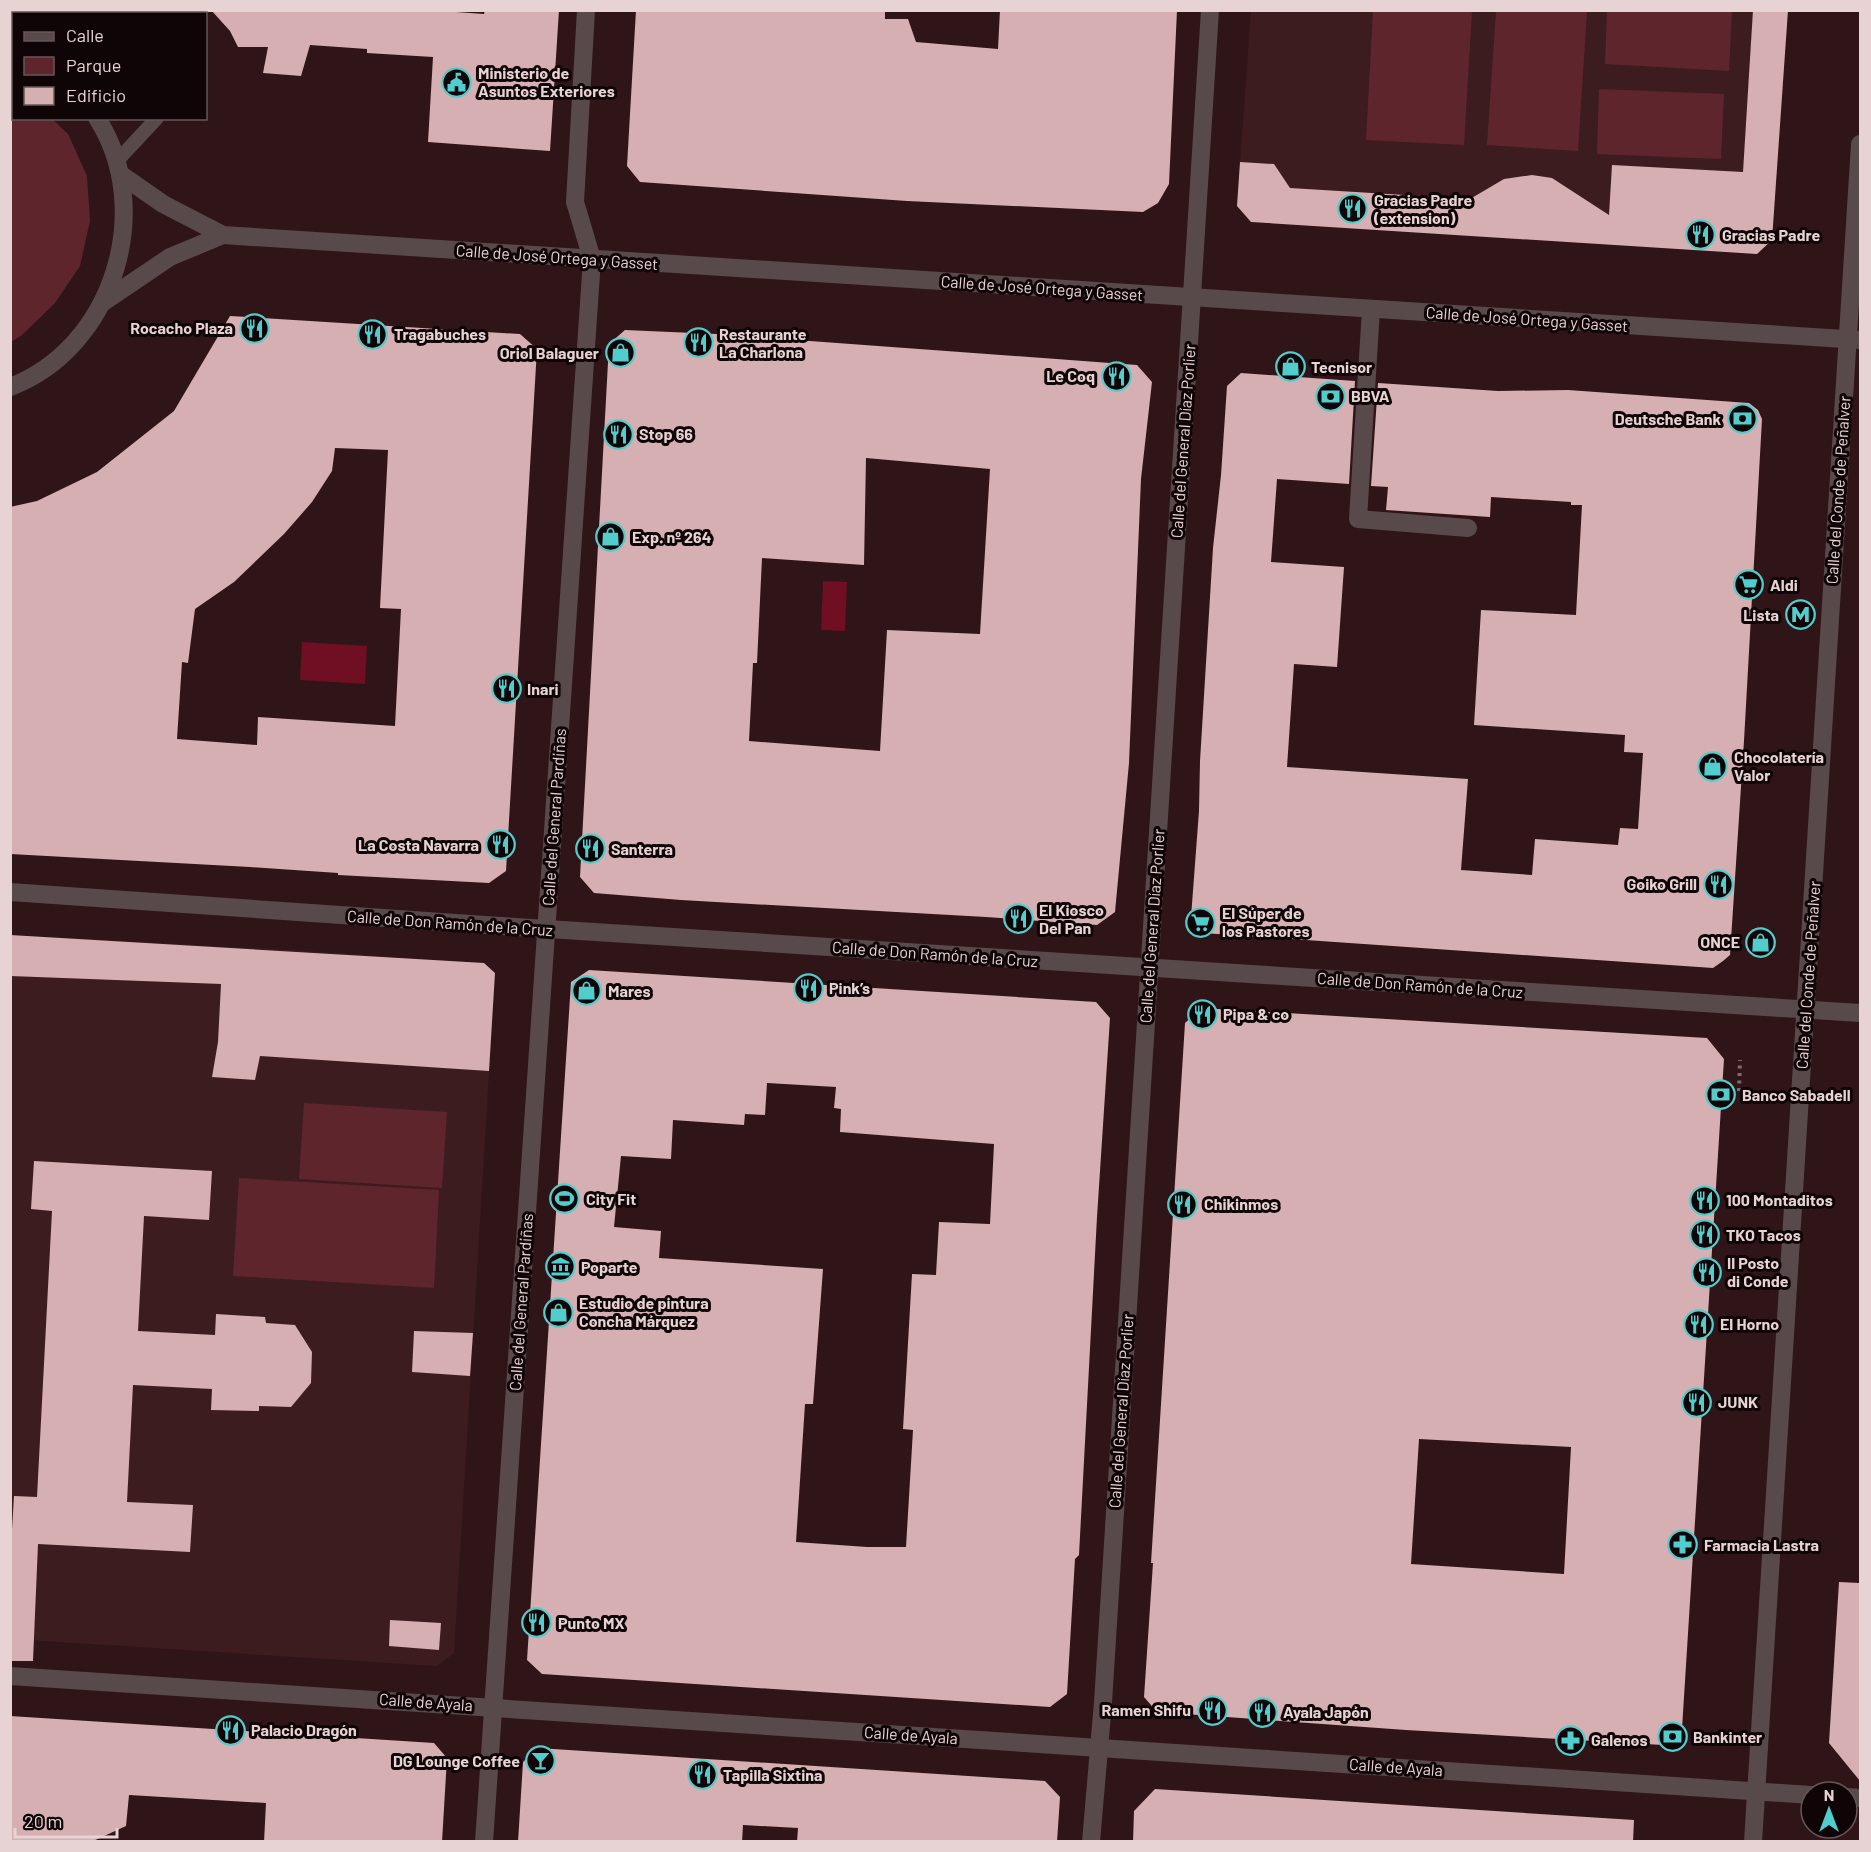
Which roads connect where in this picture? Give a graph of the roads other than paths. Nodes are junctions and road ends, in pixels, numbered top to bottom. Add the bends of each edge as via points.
1 (586, 10) edge
2 (1210, 10) edge
3 (98, 120) edge
4 (155, 120) edge
5 (1860, 144) edge
6 (118, 168) junction
7 (223, 235) junction
8 (592, 259) junction
9 (1191, 297) junction
10 (102, 303) junction
11 (1371, 309) junction
12 (1854, 340) edge
13 (10, 387) edge
14 (1468, 528) dead end
15 (10, 892) edge
16 (546, 929) junction
17 (1149, 969) junction
18 (1806, 1010) junction
19 (1860, 1013) edge
20 (10, 1676) edge
21 (494, 1706) junction
22 (1098, 1748) junction
23 (1756, 1791) junction
24 (1799, 1794) edge
25 (484, 1842) edge
26 (1091, 1842) edge
27 (1753, 1842) edge

1 - 8 street, Calle del General Pardiñas via 575,202
2 - 9 street, Calle del General Díaz Porlier
3 - 6 street
4 - 6 lane
5 - 12 street, Calle del Conde de Peñalver
6 - 7 street, Calle de José Ortega y Gasset via 163,204
6 - 10 street via 124,207 123,240
7 - 8 street, Calle de José Ortega y Gasset
7 - 10 street, Calle de José Ortega y Gasset via 170,257
8 - 9 street, Calle de José Ortega y Gasset
8 - 16 street, Calle del General Pardiñas
9 - 11 street, Calle de José Ortega y Gasset
9 - 17 street, Calle del General Díaz Porlier
10 - 13 street via 81,335 53,362
11 - 12 street, Calle de José Ortega y Gasset
11 - 14 street via 1358,519
12 - 18 street, Calle del Conde de Peñalver
15 - 16 street, Calle de Don Ramón de la Cruz
16 - 17 street, Calle de Don Ramón de la Cruz
16 - 21 street, Calle del General Pardiñas
17 - 18 street, Calle de Don Ramón de la Cruz
17 - 22 street, Calle del General Díaz Porlier
18 - 19 street, Calle de Don Ramón de la Cruz
18 - 23 street, Calle del Conde de Peñalver
20 - 21 street, Calle de Ayala
21 - 22 street, Calle de Ayala
21 - 25 street, Calle del General Pardiñas
22 - 23 street, Calle de Ayala
22 - 26 street, Calle del General Díaz Porlier
23 - 24 street, Calle de Ayala
23 - 27 street, Calle del Conde de Peñalver

